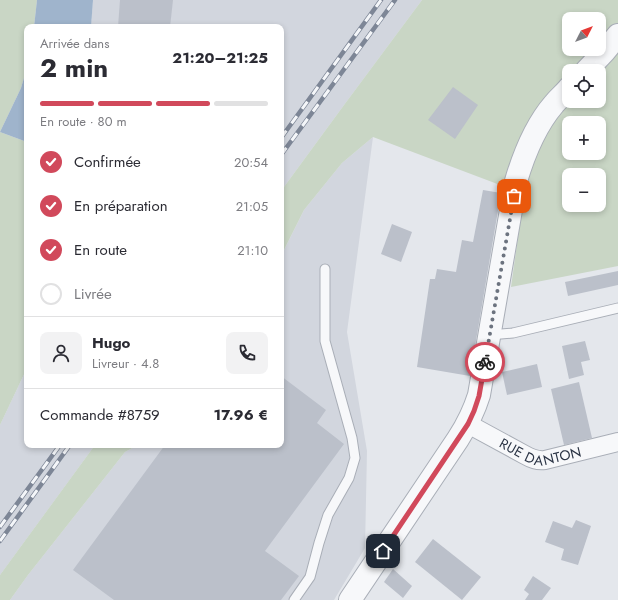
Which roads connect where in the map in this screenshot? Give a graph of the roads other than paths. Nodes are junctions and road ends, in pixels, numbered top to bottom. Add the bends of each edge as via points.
1 (618, 35) edge
2 (593, 64) edge
3 (562, 95) edge
4 (325, 269) dead end
5 (618, 308) edge
6 (489, 335) junction
7 (471, 417) junction
8 (618, 442) edge
9 (294, 600) edge
10 (350, 600) edge

1 - 2 street
3 - 6 street via 538,127 516,181
4 - 9 lane via 325,341 352,438 355,458 349,478 328,515 310,576
5 - 6 lane via 513,333
6 - 7 street via 479,396
7 - 8 street, RUE DANTON via 531,458 539,460
7 - 10 street

